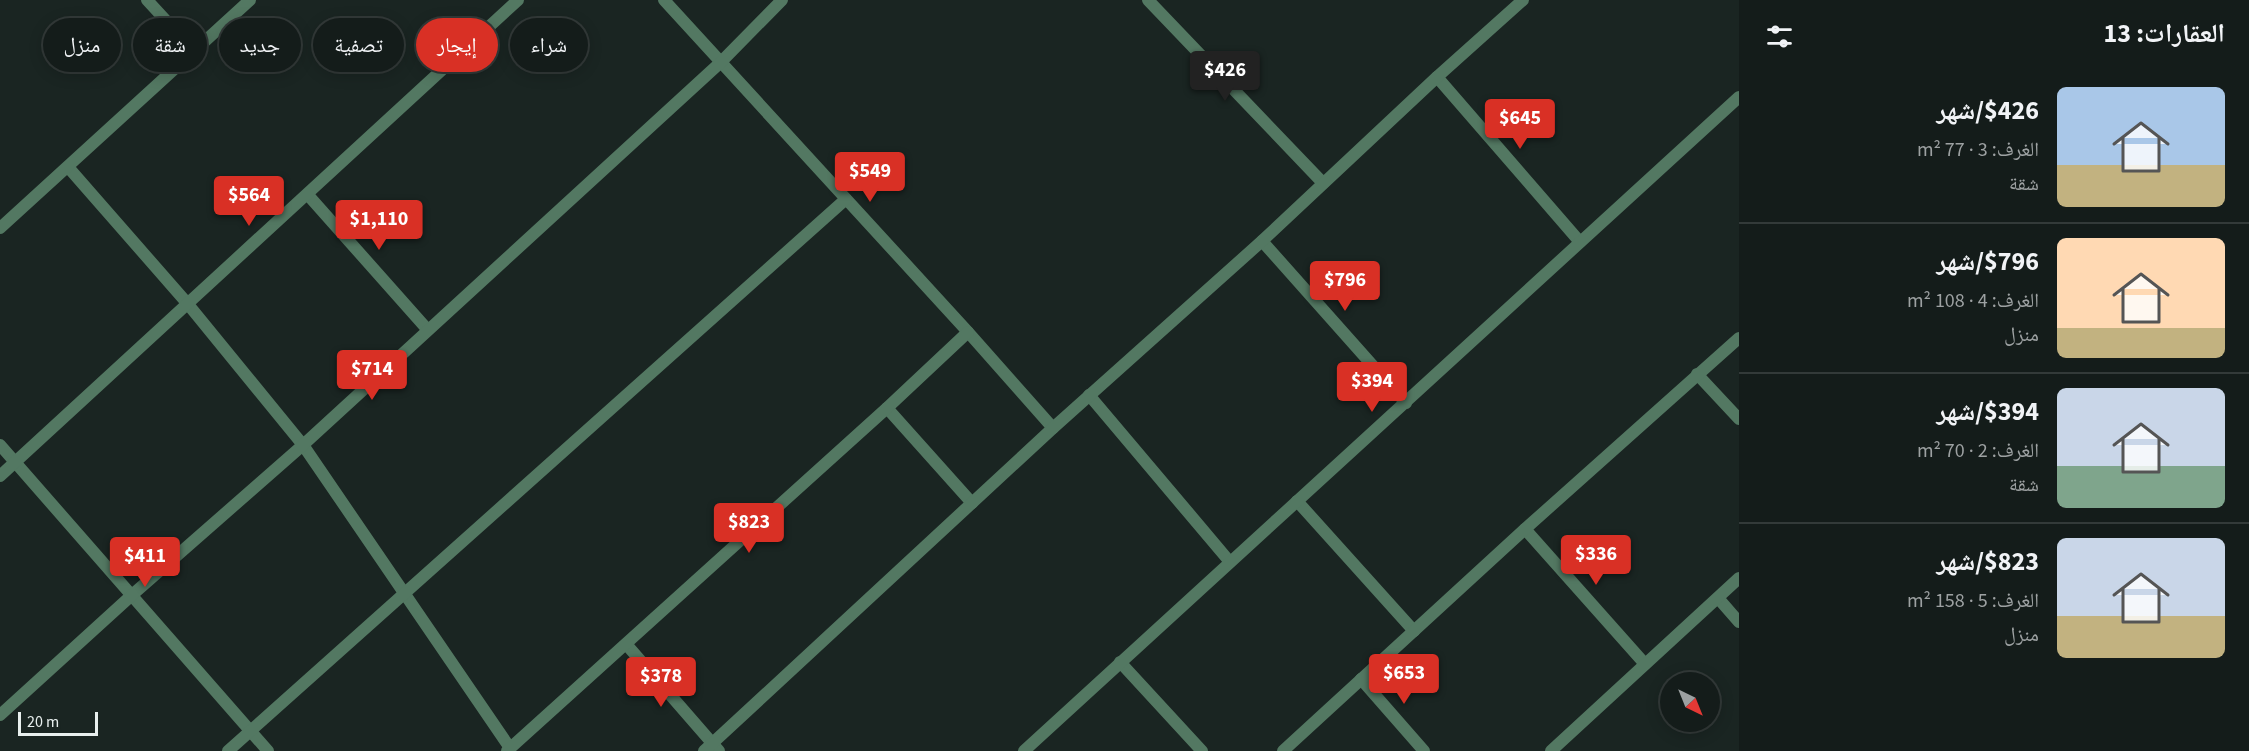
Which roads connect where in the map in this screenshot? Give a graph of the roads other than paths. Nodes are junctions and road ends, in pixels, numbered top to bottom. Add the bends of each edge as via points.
1 (147, 0) edge
2 (250, 0) edge
3 (518, 0) edge
4 (664, 0) edge
5 (782, 0) edge
6 (1148, 0) edge
7 (1523, 0) edge
8 (164, 18) edge
9 (207, 40) edge
10 (721, 62) junction
11 (172, 72) edge
12 (1437, 77) junction
13 (1739, 97) edge
14 (68, 167) junction
15 (1323, 183) junction
16 (308, 195) junction
17 (846, 199) junction
18 (0, 228) edge
19 (1262, 241) junction
20 (1580, 243) junction
21 (188, 303) junction
22 (427, 329) junction
23 (968, 332) junction
24 (1739, 338) edge
25 (1697, 374) junction
26 (1089, 395) junction
27 (1406, 402) junction
28 (887, 408) junction
29 (1739, 419) edge
30 (1053, 428) junction
31 (0, 445) edge
32 (303, 445) junction
33 (15, 462) junction
34 (0, 476) edge
35 (1297, 501) junction
36 (972, 503) junction
37 (1526, 529) junction
38 (1230, 562) junction
39 (1739, 578) edge
40 (404, 593) junction
41 (132, 595) junction
42 (1718, 598) junction
43 (1739, 622) edge
44 (1414, 631) junction
45 (626, 644) junction
46 (1120, 662) junction
47 (1645, 664) junction
48 (1361, 679) junction
49 (0, 715) edge
50 (250, 730) junction
51 (712, 749) edge
52 (509, 750) edge
53 (228, 751) edge
54 (268, 751) edge
55 (1024, 751) edge
56 (1202, 751) edge
57 (1283, 751) edge
58 (1424, 751) edge
59 (1551, 751) edge

1 - 8 street
2 - 9 street
3 - 16 street
4 - 10 street
5 - 10 street
6 - 15 street
7 - 12 street
10 - 17 street
10 - 22 street
11 - 14 street
12 - 15 street
12 - 20 street
13 - 20 street
14 - 18 street
14 - 21 street
15 - 19 street
16 - 21 street
16 - 22 street
17 - 23 street
17 - 40 street
19 - 26 street
19 - 27 street
20 - 27 street
21 - 32 street
21 - 33 street
22 - 32 street
23 - 28 street
23 - 30 street
24 - 25 street
25 - 29 street
25 - 37 street
26 - 30 street
26 - 38 street
27 - 35 street
28 - 36 street
28 - 45 street
30 - 36 street
31 - 33 street
32 - 40 street
32 - 41 street
33 - 34 street
33 - 41 street
35 - 38 street
35 - 44 street
36 - 51 street
37 - 44 street
37 - 47 street
38 - 46 street
39 - 42 street
40 - 50 street
40 - 52 street
41 - 49 street
41 - 50 street
42 - 43 street
42 - 47 street
44 - 48 street
45 - 51 street
45 - 52 street
46 - 55 street
46 - 56 street
47 - 59 street
48 - 57 street
48 - 58 street
50 - 53 street
50 - 54 street

